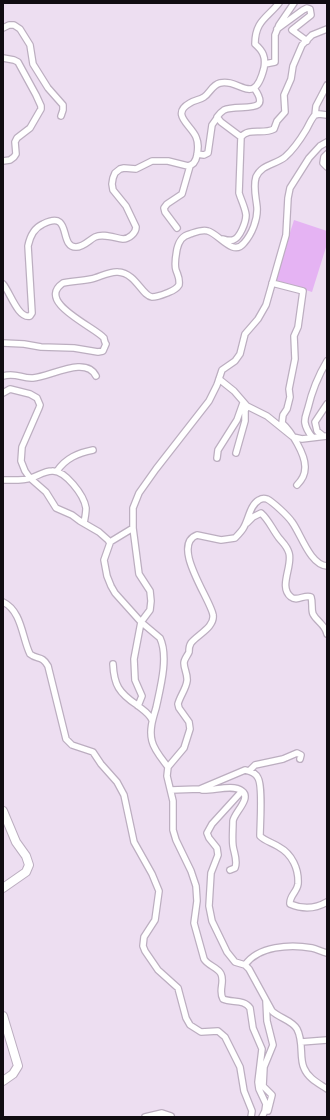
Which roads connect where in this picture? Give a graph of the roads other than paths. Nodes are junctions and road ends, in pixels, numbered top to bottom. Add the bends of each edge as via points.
1 (279, 3) edge
2 (294, 3) edge
3 (3, 28) edge
4 (277, 29) junction
5 (327, 29) edge
6 (307, 40) junction
7 (3, 58) edge
8 (265, 64) junction
9 (327, 86) edge
10 (254, 88) junction
11 (316, 115) junction
12 (327, 115) edge
13 (61, 116) dead end
14 (217, 118) junction
15 (241, 137) junction
16 (327, 142) edge
17 (197, 154) junction
18 (327, 154) edge
19 (3, 161) edge
20 (190, 166) junction
21 (327, 167) edge
22 (177, 228) dead end
23 (220, 238) junction
24 (272, 283) junction
25 (3, 284) edge
26 (3, 343) edge
27 (327, 361) edge
28 (3, 376) edge
29 (96, 376) dead end
30 (219, 379) junction
31 (3, 393) edge
32 (327, 404) edge
33 (245, 405) junction
34 (324, 436) edge
35 (293, 437) junction
36 (312, 437) junction
37 (93, 450) dead end
38 (236, 453) dead end
39 (218, 458) dead end
40 (57, 471) junction
41 (30, 478) junction
42 (3, 480) edge
43 (297, 485) dead end
44 (84, 523) junction
45 (245, 526) junction
46 (133, 528) junction
47 (110, 542) junction
48 (327, 566) edge
49 (3, 602) edge
50 (141, 622) junction
51 (327, 634) edge
52 (113, 664) dead end
53 (138, 706) junction
54 (152, 720) junction
55 (300, 759) dead end
56 (168, 767) junction
57 (249, 770) junction
58 (200, 789) junction
59 (171, 790) junction
60 (242, 791) junction
61 (3, 812) edge
62 (230, 870) dead end
63 (3, 888) edge
64 (327, 902) edge
65 (327, 953) edge
66 (245, 965) junction
67 (266, 998) junction
68 (3, 1016) edge
69 (327, 1040) edge
70 (301, 1042) junction
71 (3, 1081) edge
72 (327, 1089) edge
73 (171, 1116) edge
74 (145, 1117) edge
75 (251, 1117) edge
76 (263, 1117) edge

1 - 8 street via 263,19 255,38 255,44 264,53
2 - 4 street
3 - 13 street via 14,25 30,45 33,64 48,88 63,105
4 - 6 street via 306,8 309,9 311,15 292,30
4 - 8 street via 274,62
5 - 6 street
6 - 15 street via 302,45 293,66 285,92 284,112 274,129 267,132 248,132
7 - 19 street via 18,62 41,106 30,128 17,138 14,158
8 - 10 street
9 - 11 street via 318,100
10 - 14 street via 259,96 258,106 227,109
10 - 17 street via 243,89 230,83 220,83 203,98 182,109 182,118 196,138 199,150
11 - 12 street
11 - 23 street via 291,150 279,161 260,170 254,192 256,219 244,244 238,248 231,247
14 - 15 street
14 - 17 street via 212,125 209,151 204,155
15 - 23 street via 239,193 246,216 235,239 231,241
16 - 24 street via 311,155 290,188 286,235
17 - 20 street via 197,159
18 - 21 street via 323,163
20 - 22 street via 182,194 164,208
20 - 25 street via 168,160 152,161 136,169 120,169 115,173 113,190 126,206 136,227 126,239 100,236 77,248 69,244 61,223 56,220 46,222 35,230 28,246 32,313 30,316 20,312
23 - 26 street via 206,230 183,238 179,242 176,262 179,285 164,294 148,296 136,281 120,272 60,284 56,292 57,300 68,312 104,338 106,344 101,352
24 - 30 street via 266,305 246,334 240,354 222,370
24 - 35 street via 303,291 298,327 294,336 295,359 289,389 290,397 282,423
27 - 36 street via 314,386 305,418
28 - 29 street via 14,374 34,378 80,367 94,372
30 - 33 street via 234,391
30 - 46 street via 209,401 136,498
31 - 41 street via 10,389 35,396 39,402 39,408 21,451 23,467
32 - 34 street via 315,422 317,431
33 - 35 street via 267,416
33 - 38 street via 245,421
33 - 39 street via 218,450
34 - 36 street
35 - 36 street
35 - 43 street via 305,467
37 - 40 street via 74,455
40 - 41 street via 44,472
40 - 44 street via 69,480 81,496 86,507
41 - 42 street
41 - 44 street via 46,492 56,508
44 - 47 street
45 - 48 street via 257,502 260,499 267,499 292,521 304,545 315,559
45 - 51 street via 261,513 266,518 287,546 291,560 285,583 288,592 296,599 311,597 313,613
45 - 56 street via 234,538 221,540 197,535 188,542 195,578 213,617 210,625 190,644 184,662 187,680 178,704 189,722 190,729 184,748
46 - 47 street
46 - 50 street via 138,574 150,591 152,601 150,610
47 - 50 street via 104,560 107,576 115,593
49 - 75 street via 16,616 30,654 41,658 48,666 66,739 72,745 93,752 121,787 134,842 159,891 155,920 144,937 143,946 158,970 178,988 190,1025 201,1032 218,1031 225,1038 240,1067 244,1091 252,1111
50 - 53 street via 134,659 135,680 142,696
50 - 54 street via 160,638 162,647 163,675
52 - 53 street via 114,680 118,688
53 - 54 street via 149,714
54 - 56 street via 152,743
55 - 57 street via 301,755 297,753 255,765
56 - 59 street
57 - 58 street
57 - 64 street via 258,776 260,782 260,836 283,850 297,869 298,885 290,904 310,908
58 - 59 street
58 - 60 street via 232,788
59 - 76 street via 174,835 196,886 194,923 204,959 221,972 223,999 245,1003 250,1008 253,1028 262,1050 258,1082 266,1104
60 - 62 street via 245,800 233,823 236,865
60 - 66 street via 207,832 208,838 217,848 218,855 211,873 210,917 231,958
61 - 63 highway via 29,865 26,872
65 - 66 street via 305,947 274,949 259,953
66 - 67 street
67 - 70 street via 276,1015 294,1024
67 - 76 street via 267,1021 273,1046 263,1071 263,1086 272,1095 268,1111
68 - 71 highway via 18,1066 13,1074
69 - 70 street
70 - 72 street via 304,1069
73 - 74 street via 162,1113

